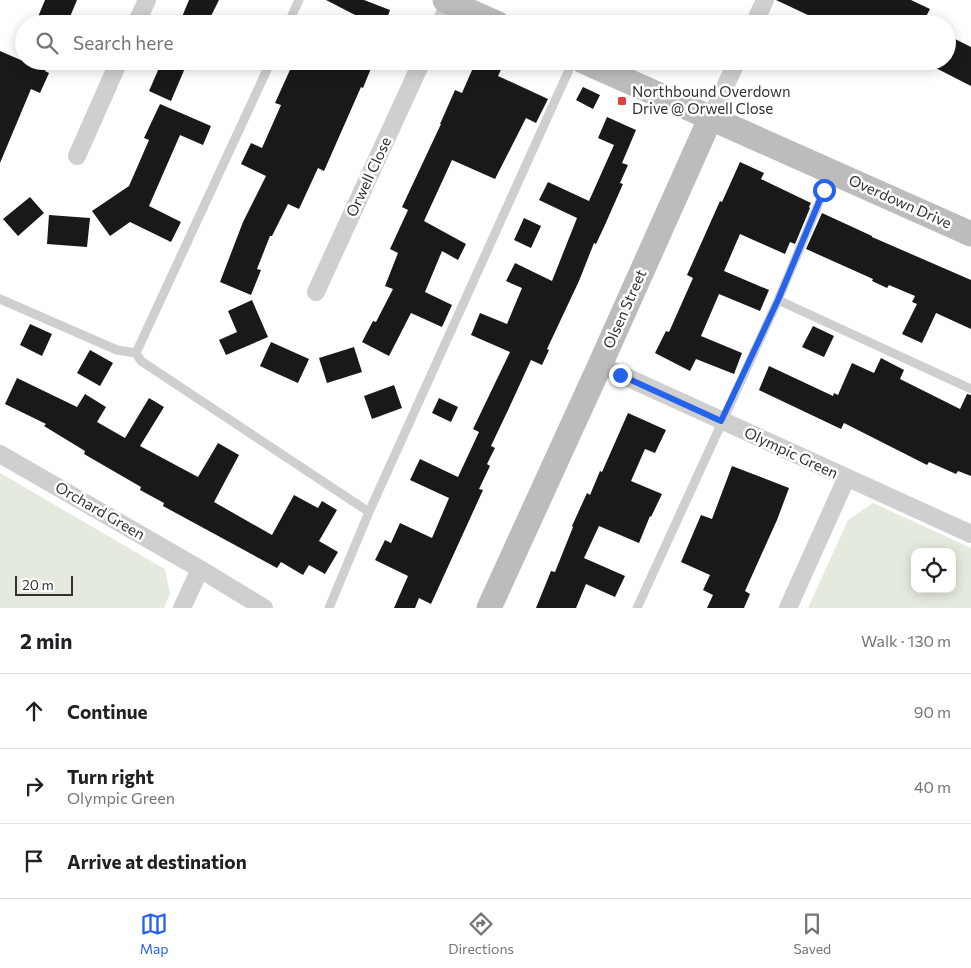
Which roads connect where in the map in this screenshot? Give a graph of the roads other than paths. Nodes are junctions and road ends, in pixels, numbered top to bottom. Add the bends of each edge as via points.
1 (146, 0) edge
2 (299, 0) edge
3 (765, 0) edge
4 (445, 9) edge
5 (140, 15) edge
6 (292, 15) edge
7 (466, 15) edge
8 (758, 15) edge
9 (115, 70) edge
10 (267, 70) edge
11 (418, 70) edge
12 (569, 70) edge
13 (603, 70) edge
14 (733, 70) edge
15 (710, 119) junction
16 (77, 156) dead end
17 (832, 172) junction
18 (971, 234) edge
19 (316, 292) dead end
20 (0, 299) edge
21 (778, 300) junction
22 (136, 353) junction
23 (600, 365) junction
24 (971, 389) edge
25 (721, 421) junction
26 (0, 454) edge
27 (846, 479) junction
28 (369, 512) junction
29 (971, 534) edge
30 (200, 569) junction
31 (182, 608) edge
32 (264, 608) edge
33 (329, 608) edge
34 (489, 608) edge
35 (637, 608) edge
36 (788, 608) edge

1 - 5 street
2 - 6 lane
3 - 8 street
4 - 7 street
9 - 16 street
10 - 22 lane
11 - 19 street, Orwell Close
12 - 28 lane
13 - 15 street, Overdown Drive
14 - 15 street
15 - 17 street, Overdown Drive
15 - 23 street, Olsen Street
17 - 18 street, Overdown Drive
17 - 21 lane
20 - 22 lane via 117,350
21 - 24 lane
21 - 25 lane
22 - 28 lane via 141,361
23 - 25 street, Olympic Green
23 - 34 street, Olsen Street
25 - 27 street, Olympic Green
25 - 35 lane
26 - 30 street, Orchard Green
27 - 29 street, Olympic Green
27 - 36 street, Olympic Green
28 - 33 lane
30 - 31 street
30 - 32 street, Orchard Green

